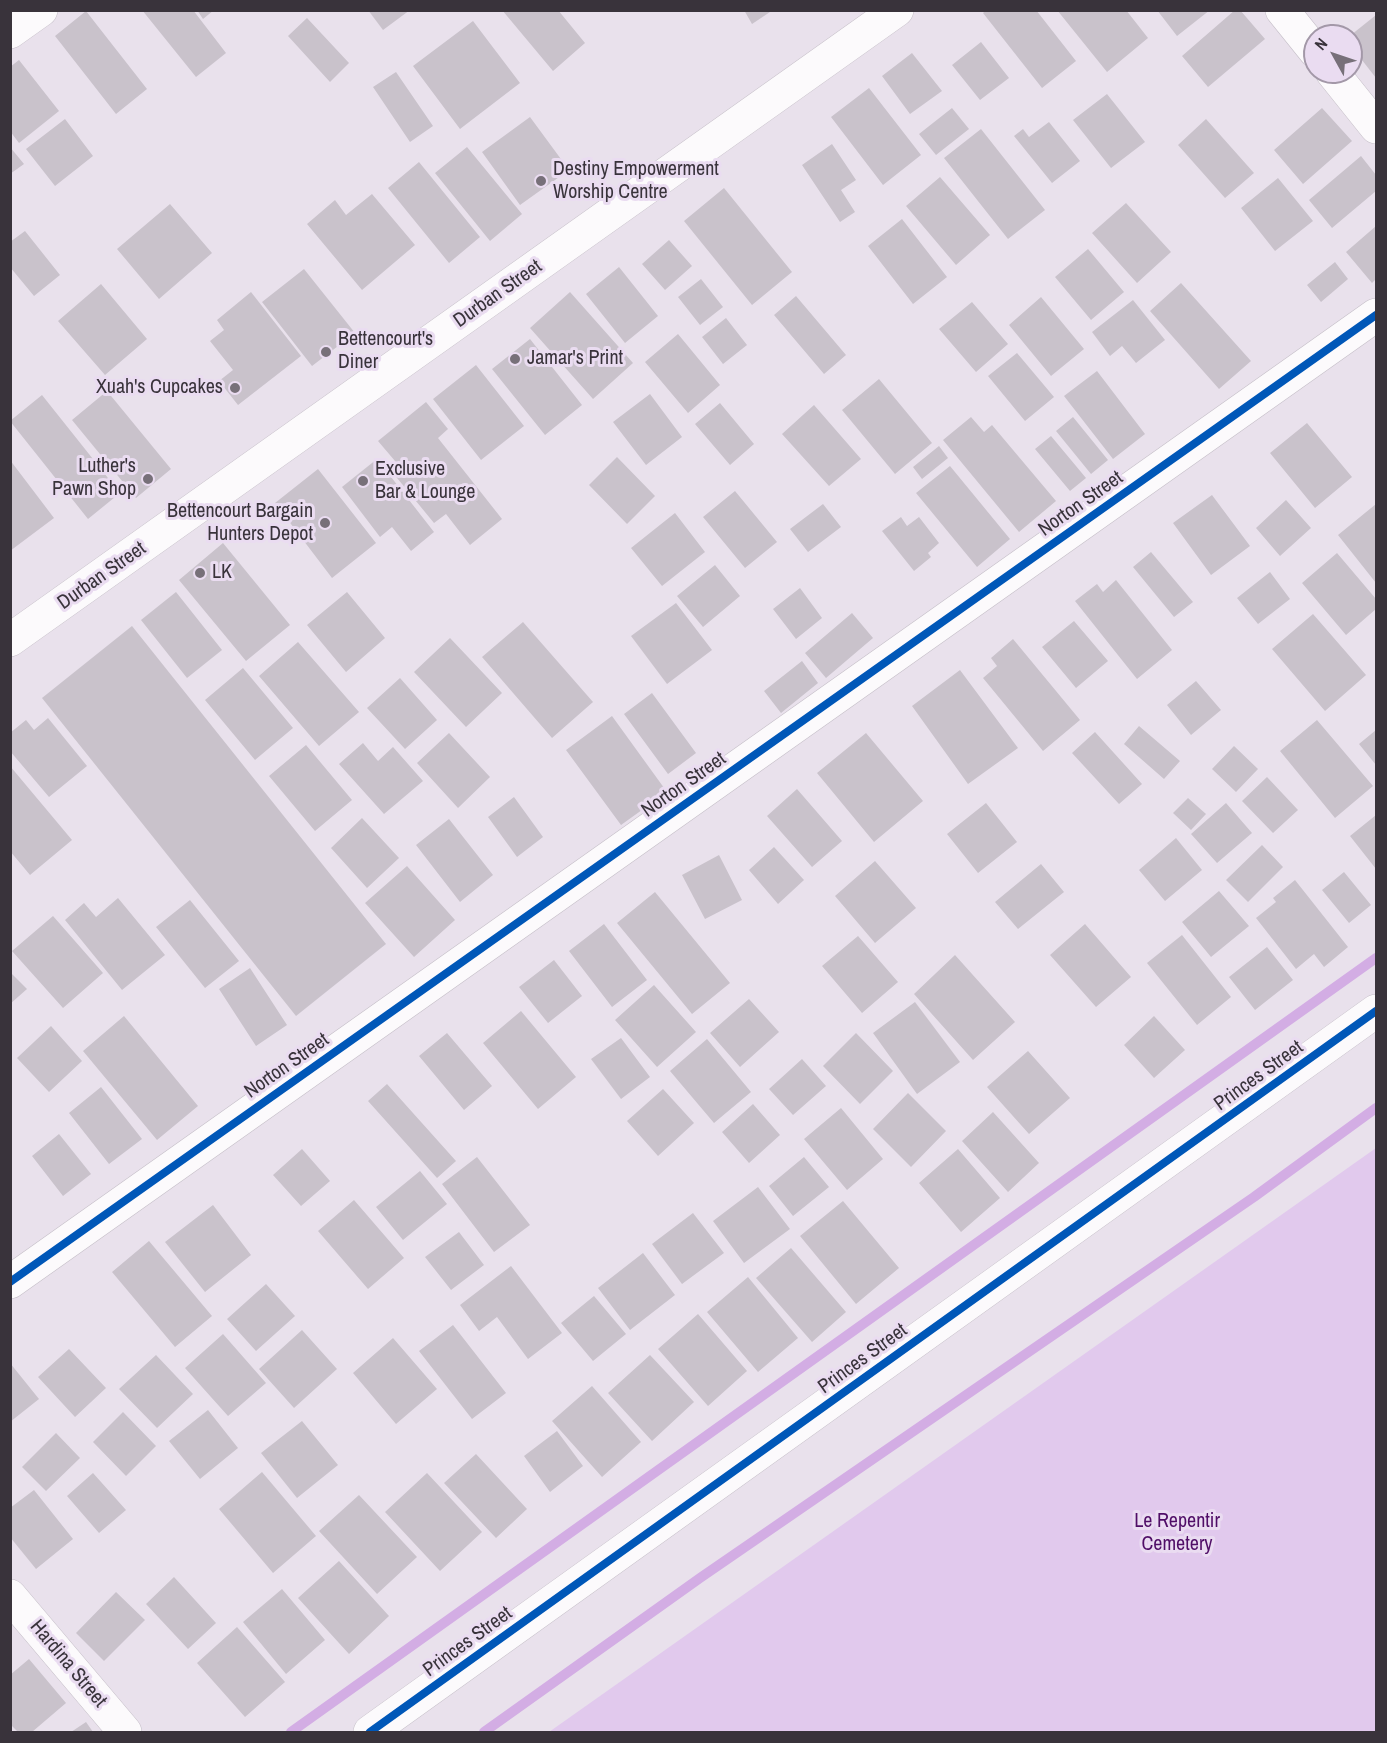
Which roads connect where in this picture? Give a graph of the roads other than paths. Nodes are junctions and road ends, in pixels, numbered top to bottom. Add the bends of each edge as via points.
1 (41, 10) edge
2 (897, 10) edge
3 (1282, 10) edge
4 (10, 32) edge
5 (1303, 36) edge
6 (1342, 84) edge
7 (1377, 127) edge
8 (1377, 315) edge
9 (10, 640) edge
10 (1377, 1011) edge
11 (10, 1282) edge
12 (10, 1596) edge
13 (124, 1732) edge
14 (370, 1732) edge

1 - 4 street
2 - 9 street, Durban Street
3 - 5 street
6 - 7 street
8 - 11 street, Norton Street
10 - 14 street, Princes Street
12 - 13 street, Hardina Street

